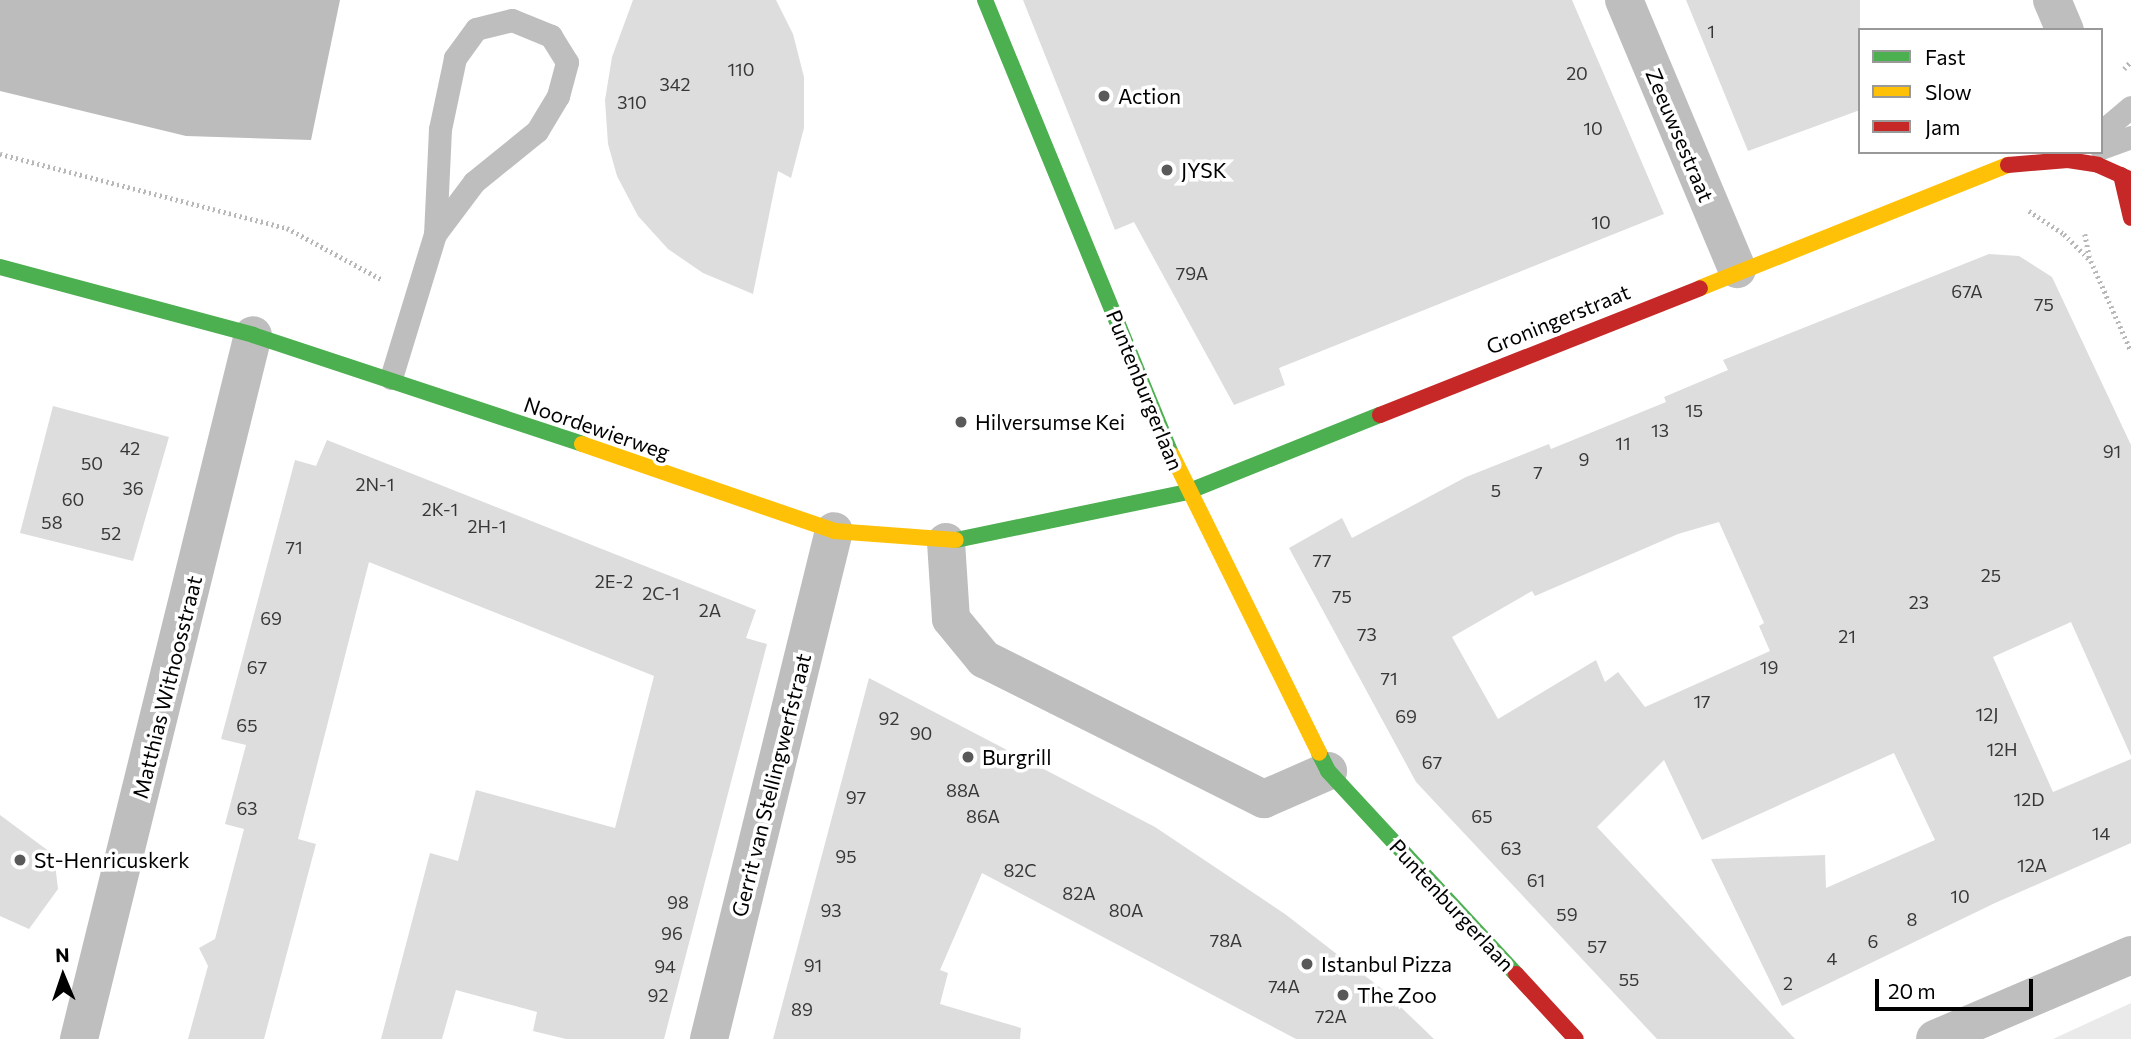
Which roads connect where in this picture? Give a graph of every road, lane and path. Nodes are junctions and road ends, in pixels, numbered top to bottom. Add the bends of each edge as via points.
1 (985, 0) edge
2 (1624, 0) edge
3 (2052, 0) edge
4 (2064, 28) edge
5 (2131, 107) edge
6 (2103, 130) edge
7 (2131, 137) edge
8 (2103, 146) edge
9 (0, 154) edge
10 (2074, 154) edge
11 (2083, 154) edge
12 (2126, 177) edge
13 (2025, 208) dead end
14 (2131, 218) edge
15 (435, 234) junction
16 (0, 267) edge
17 (1737, 269) junction
18 (416, 298) junction
19 (253, 335) junction
20 (2131, 351) edge
21 (391, 378) junction
22 (1187, 492) junction
23 (834, 531) junction
24 (946, 542) junction
25 (1328, 771) junction
26 (2131, 955) edge
27 (79, 1039) edge
28 (709, 1039) edge
29 (1576, 1039) edge
30 (1934, 1039) edge

1 - 22 street, Puntenburgerlaan
2 - 17 street, Zeeuwsestraat
3 - 4 street
5 - 6 lane
7 - 8 lane
9 - 18 path via 286,228
10 - 17 street, Groningerstraat via 2008,164
11 - 12 street, Groningerstraat
12 - 14 street, Groningerstraat
13 - 20 path via 2064,234 2091,261
15 - 15 lane via 474,182 537,131 558,96 567,62 551,36 512,20 475,29 455,58 440,129
15 - 18 lane
16 - 19 street, Noordewierweg
17 - 22 street, Groningerstraat
18 - 21 lane
19 - 21 street, Noordewierweg
19 - 27 street, Matthias Withoosstraat
21 - 23 street, Noordewierweg
22 - 24 street, Noordewierweg
22 - 25 street, Puntenburgerlaan
23 - 24 street, Noordewierweg
23 - 28 street, Gerrit van Stellingwerfstraat
24 - 25 street via 951,619 984,659 1264,799
25 - 29 street, Puntenburgerlaan
26 - 30 street

